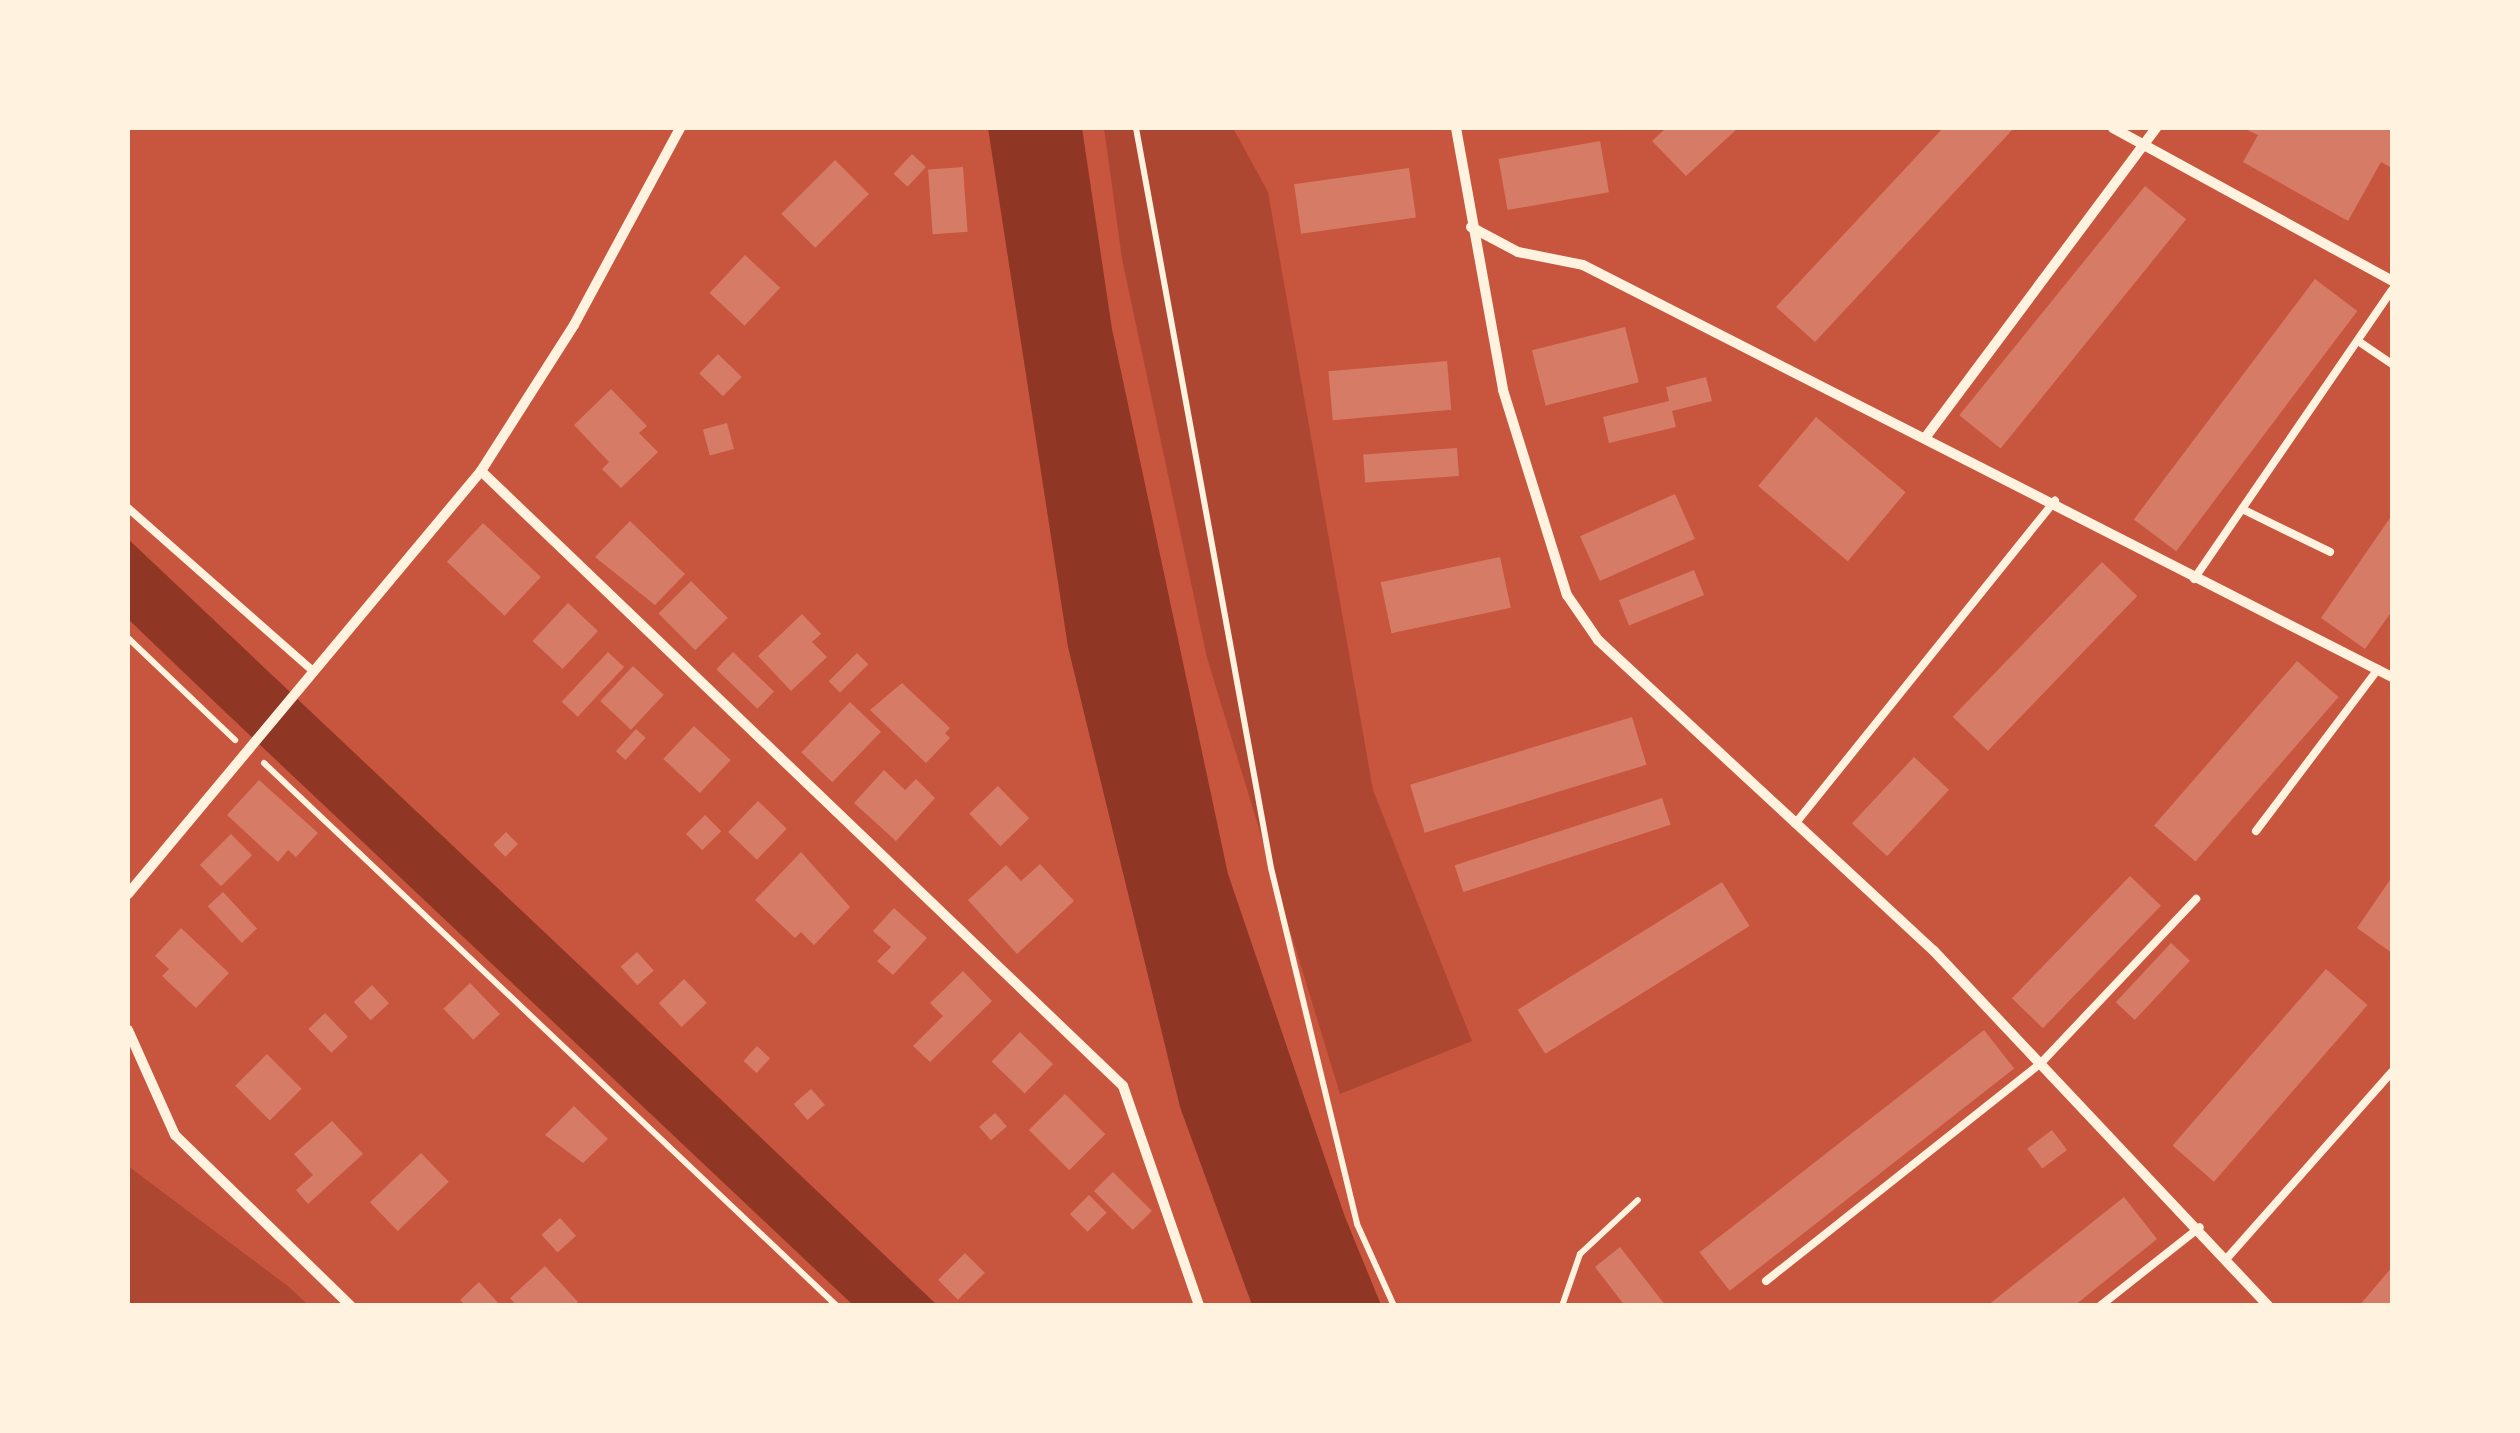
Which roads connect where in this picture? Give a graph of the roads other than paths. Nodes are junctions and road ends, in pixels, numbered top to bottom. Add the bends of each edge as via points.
1 (680, 128) edge
2 (1456, 128) edge
3 (2113, 128) edge
4 (2156, 128) edge
5 (2143, 145) junction
6 (1471, 226) junction
7 (2392, 281) edge
8 (2392, 290) edge
9 (2358, 341) junction
10 (2392, 364) edge
11 (1925, 438) junction
12 (480, 471) junction
13 (2055, 501) junction
14 (128, 508) edge
15 (2242, 509) junction
16 (2330, 552) dead end
17 (2193, 580) junction
18 (2378, 669) junction
19 (313, 671) junction
20 (2392, 676) edge
21 (1796, 824) junction
22 (2256, 831) dead end
23 (128, 894) edge
24 (2196, 899) dead end
25 (128, 1030) edge
26 (2041, 1063) junction
27 (2392, 1072) edge
28 (2200, 1227) junction
29 (2229, 1256) junction
30 (1766, 1280) dead end
31 (351, 1306) edge
32 (1200, 1306) edge
33 (2100, 1306) edge
34 (2269, 1306) edge

1 - 12 street via 574,325
2 - 6 street
3 - 5 street
4 - 5 street
5 - 7 street
5 - 11 street
6 - 11 street via 1518,252 1583,264
6 - 21 street via 1503,390 1567,595 1598,640
8 - 9 lane
9 - 10 lane
9 - 15 lane
11 - 13 street
12 - 19 street
12 - 32 street via 1123,1086
13 - 17 street
13 - 21 lane
14 - 19 lane
15 - 16 lane
15 - 17 lane
17 - 18 street
18 - 20 street
18 - 22 lane
19 - 23 street
21 - 26 street via 1933,950
24 - 26 lane
25 - 31 street via 176,1135
26 - 28 street
26 - 30 lane
27 - 29 lane
28 - 29 street
28 - 33 lane
29 - 34 street

